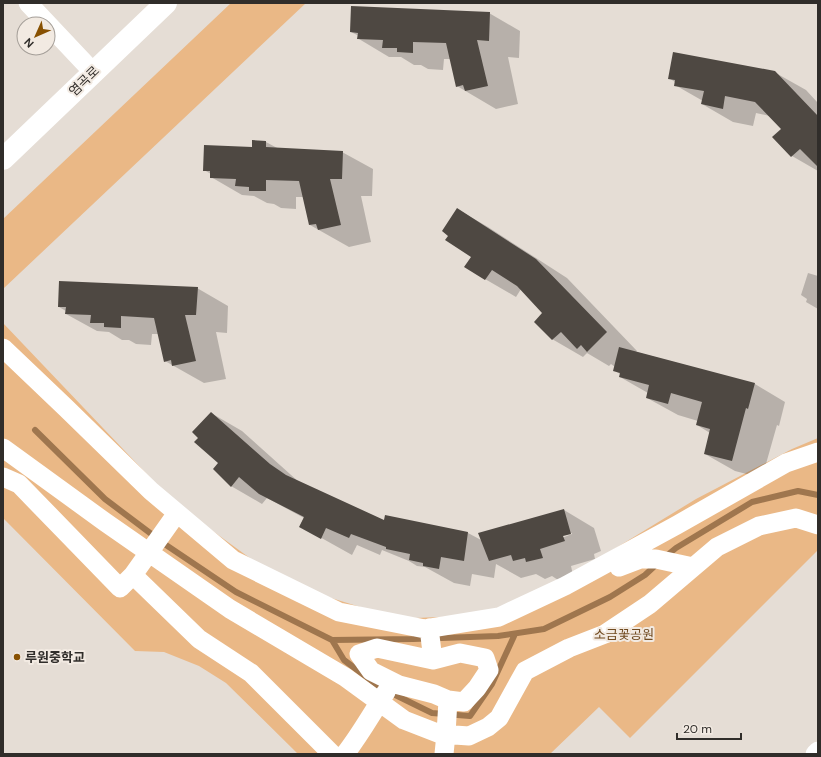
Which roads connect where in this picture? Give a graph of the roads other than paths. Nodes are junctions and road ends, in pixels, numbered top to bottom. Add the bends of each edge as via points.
1 (28, 3) edge
2 (166, 3) edge
3 (93, 72) junction
4 (3, 159) edge
5 (3, 348) edge
6 (3, 448) edge
7 (818, 452) edge
8 (3, 477) edge
9 (177, 513) junction
10 (818, 525) edge
11 (148, 552) junction
12 (693, 567) junction
13 (133, 575) junction
14 (566, 586) junction
15 (429, 628) junction
16 (433, 660) junction
17 (392, 681) junction
18 (448, 700) junction
19 (379, 702) junction
20 (446, 734) junction
21 (818, 751) edge
22 (332, 754) edge
23 (345, 754) edge
24 (444, 754) edge
25 (815, 754) edge

1 - 3 street
2 - 3 main road, 염곡로
3 - 4 main road, 염곡로
5 - 9 street
6 - 11 street
7 - 14 street via 786,463
8 - 13 street via 19,484 120,588
9 - 11 street
9 - 15 street via 233,560 339,612
10 - 12 street via 796,518 759,526 717,547
11 - 13 street
11 - 19 street via 230,609 345,677
12 - 14 street via 656,559 640,559
12 - 20 street via 650,604 605,634 568,648 524,671 499,718 488,727 469,736
13 - 22 street via 199,639 251,673
14 - 15 street via 499,617
15 - 16 street
16 - 17 street via 377,648 359,654 371,671
16 - 18 street via 460,653 485,658 489,670 477,688 464,702
17 - 18 street
17 - 19 street
18 - 20 street
19 - 20 street via 404,720
19 - 23 street
20 - 24 street
21 - 25 street

